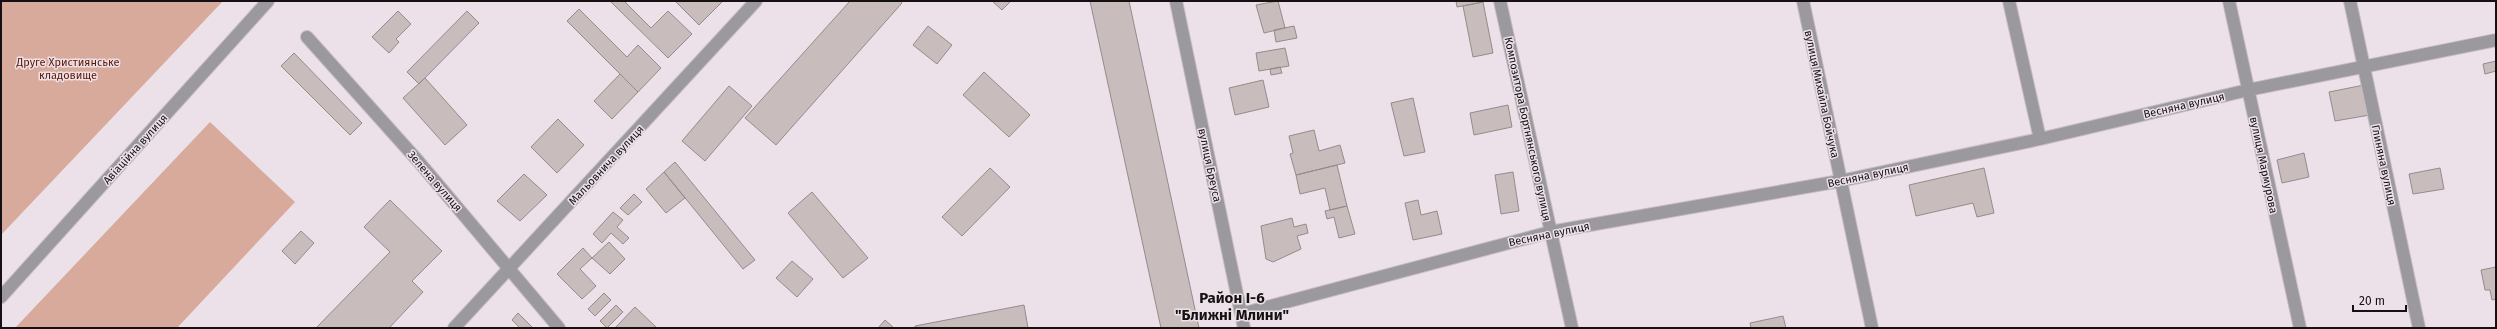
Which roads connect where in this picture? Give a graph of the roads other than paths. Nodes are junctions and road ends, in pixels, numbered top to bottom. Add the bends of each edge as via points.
1 (268, 1) edge
2 (756, 1) edge
3 (1176, 1) edge
4 (1500, 1) edge
5 (1803, 1) edge
6 (2009, 1) edge
7 (2229, 1) edge
8 (2350, 1) edge
9 (306, 37) dead end
10 (2496, 40) edge
11 (2364, 68) junction
12 (2248, 90) junction
13 (2040, 139) junction
14 (1840, 181) junction
15 (1550, 232) junction
16 (510, 269) junction
17 (1, 297) edge
18 (1241, 314) junction
19 (454, 328) edge
20 (559, 328) edge
21 (1244, 328) edge
22 (1572, 328) edge
23 (1872, 328) edge
24 (2300, 328) edge
25 (2419, 328) edge

1 - 17 street, Авіаційна вулиця
2 - 16 street, Мальовнича вулиця
3 - 18 street, вулиця Бреуса
4 - 15 street, Композитора Бортнянського вулиця
5 - 14 street, вулиця Михайла Бойчука
6 - 13 street
7 - 12 street, вулиця Мармурова
8 - 11 street, Глиняна вулиця
9 - 16 street, Зелена вулиця via 419,162
10 - 11 street, Весняна вулиця
11 - 12 street, Весняна вулиця
11 - 25 street, Глиняна вулиця
12 - 13 street, Весняна вулиця
12 - 24 street, вулиця Мармурова
13 - 14 street, Весняна вулиця
14 - 15 street, Весняна вулиця
14 - 23 street, вулиця Михайла Бойчука
15 - 18 street, Весняна вулиця
15 - 22 street, Композитора Бортнянського вулиця
16 - 19 street, Мальовнича вулиця
16 - 20 street, Зелена вулиця
18 - 21 street, вулиця Бреуса

